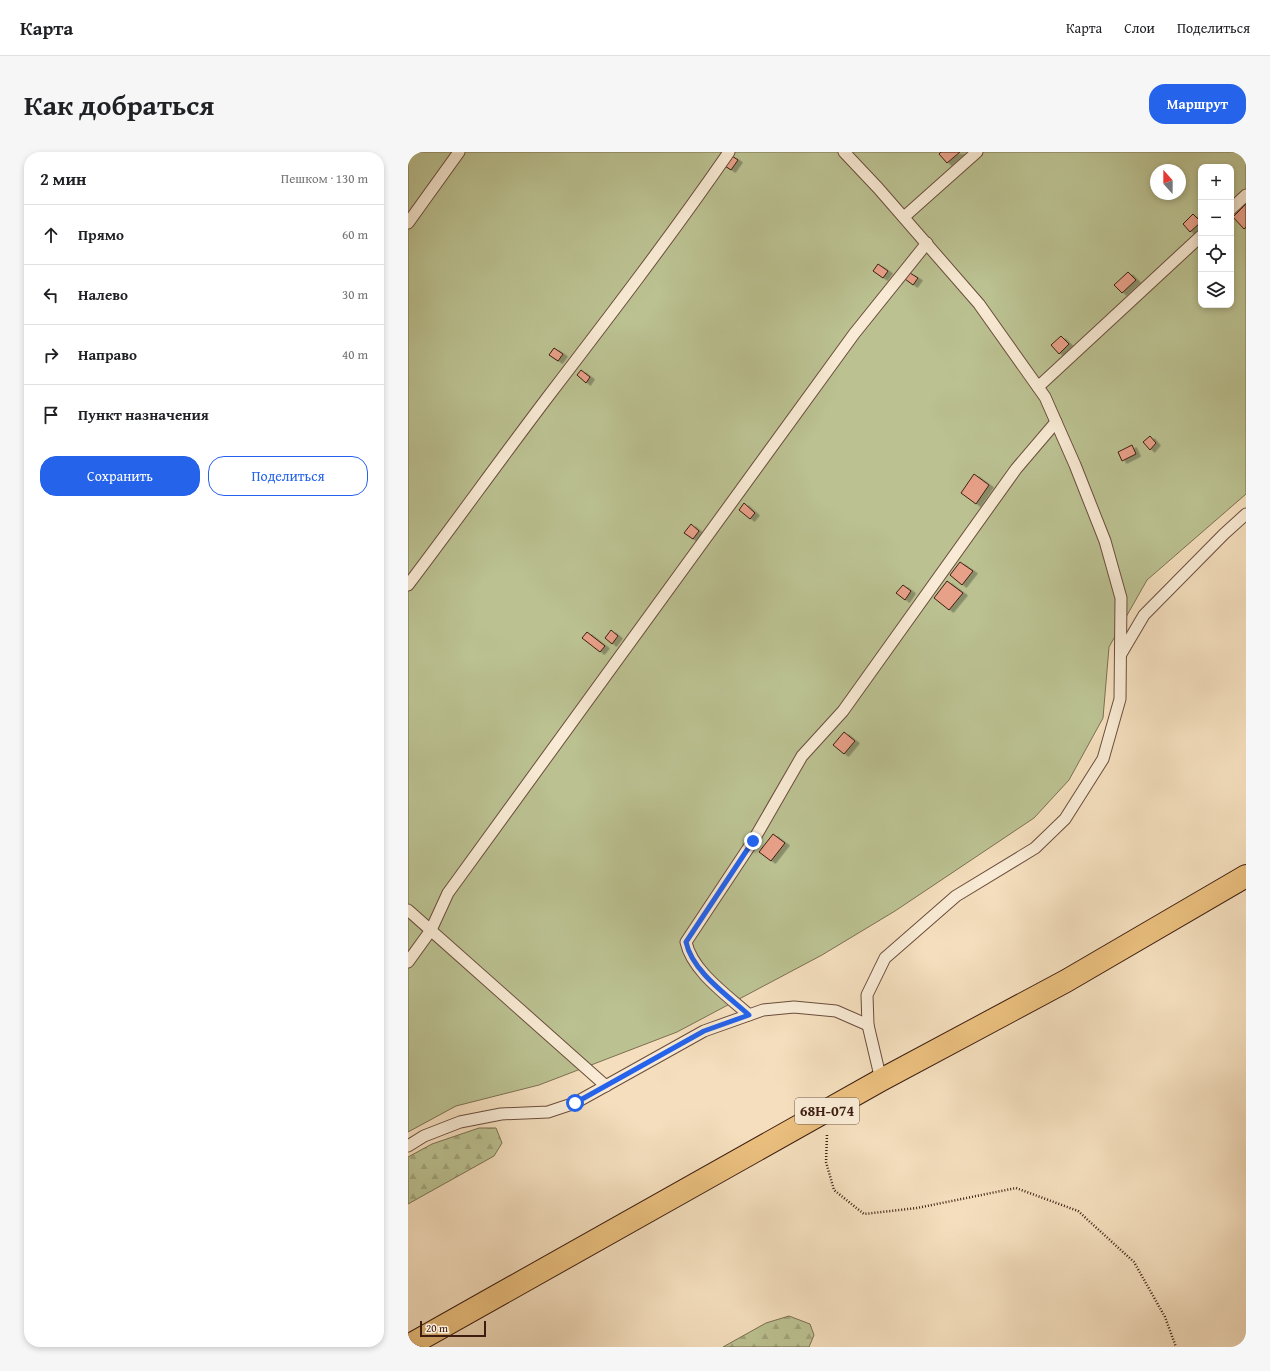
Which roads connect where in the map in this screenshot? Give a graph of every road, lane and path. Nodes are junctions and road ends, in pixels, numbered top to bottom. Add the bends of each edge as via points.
1 (459, 152) edge
2 (729, 152) edge
3 (844, 152) edge
4 (978, 152) edge
5 (1246, 195) edge
6 (1234, 206) edge
7 (904, 217) junction
8 (408, 223) edge
9 (1198, 239) edge
10 (927, 243) junction
11 (1038, 387) junction
12 (1056, 422) junction
13 (1246, 514) edge
14 (408, 585) edge
15 (1121, 654) junction
16 (1246, 876) edge
17 (408, 910) edge
18 (431, 930) junction
19 (408, 962) edge
20 (749, 1015) junction
21 (868, 1026) junction
22 (881, 1080) junction
23 (606, 1086) junction
24 (838, 1104) junction
25 (408, 1146) edge
26 (408, 1346) edge
27 (1176, 1347) edge

1 - 8 lane
2 - 14 lane via 636,282
3 - 7 lane
4 - 7 lane
5 - 6 lane
7 - 10 lane
9 - 11 lane
10 - 11 lane via 979,304
10 - 18 lane via 854,334 499,822 448,893
11 - 12 lane
12 - 15 lane via 1105,541 1121,598
12 - 20 lane via 1016,469 843,711 802,756 753,841 686,942 688,952 701,971
13 - 15 lane via 1144,616
15 - 21 lane via 1120,699 1103,759 1065,819 1035,848 956,896 885,958 867,995
16 - 22 main road, 68Н-074 via 1066,981
17 - 18 lane
18 - 19 lane
18 - 23 lane
20 - 21 lane via 763,1010 794,1007 836,1011
20 - 23 lane via 704,1031
21 - 22 lane
22 - 24 main road, 68Н-074
23 - 25 lane via 575,1103 548,1112 501,1114 460,1122 424,1136
24 - 26 main road, 68Н-074
24 - 27 path via 827,1135 826,1162 834,1190 864,1214 917,1208 1016,1188 1078,1212 1134,1262 1165,1317

